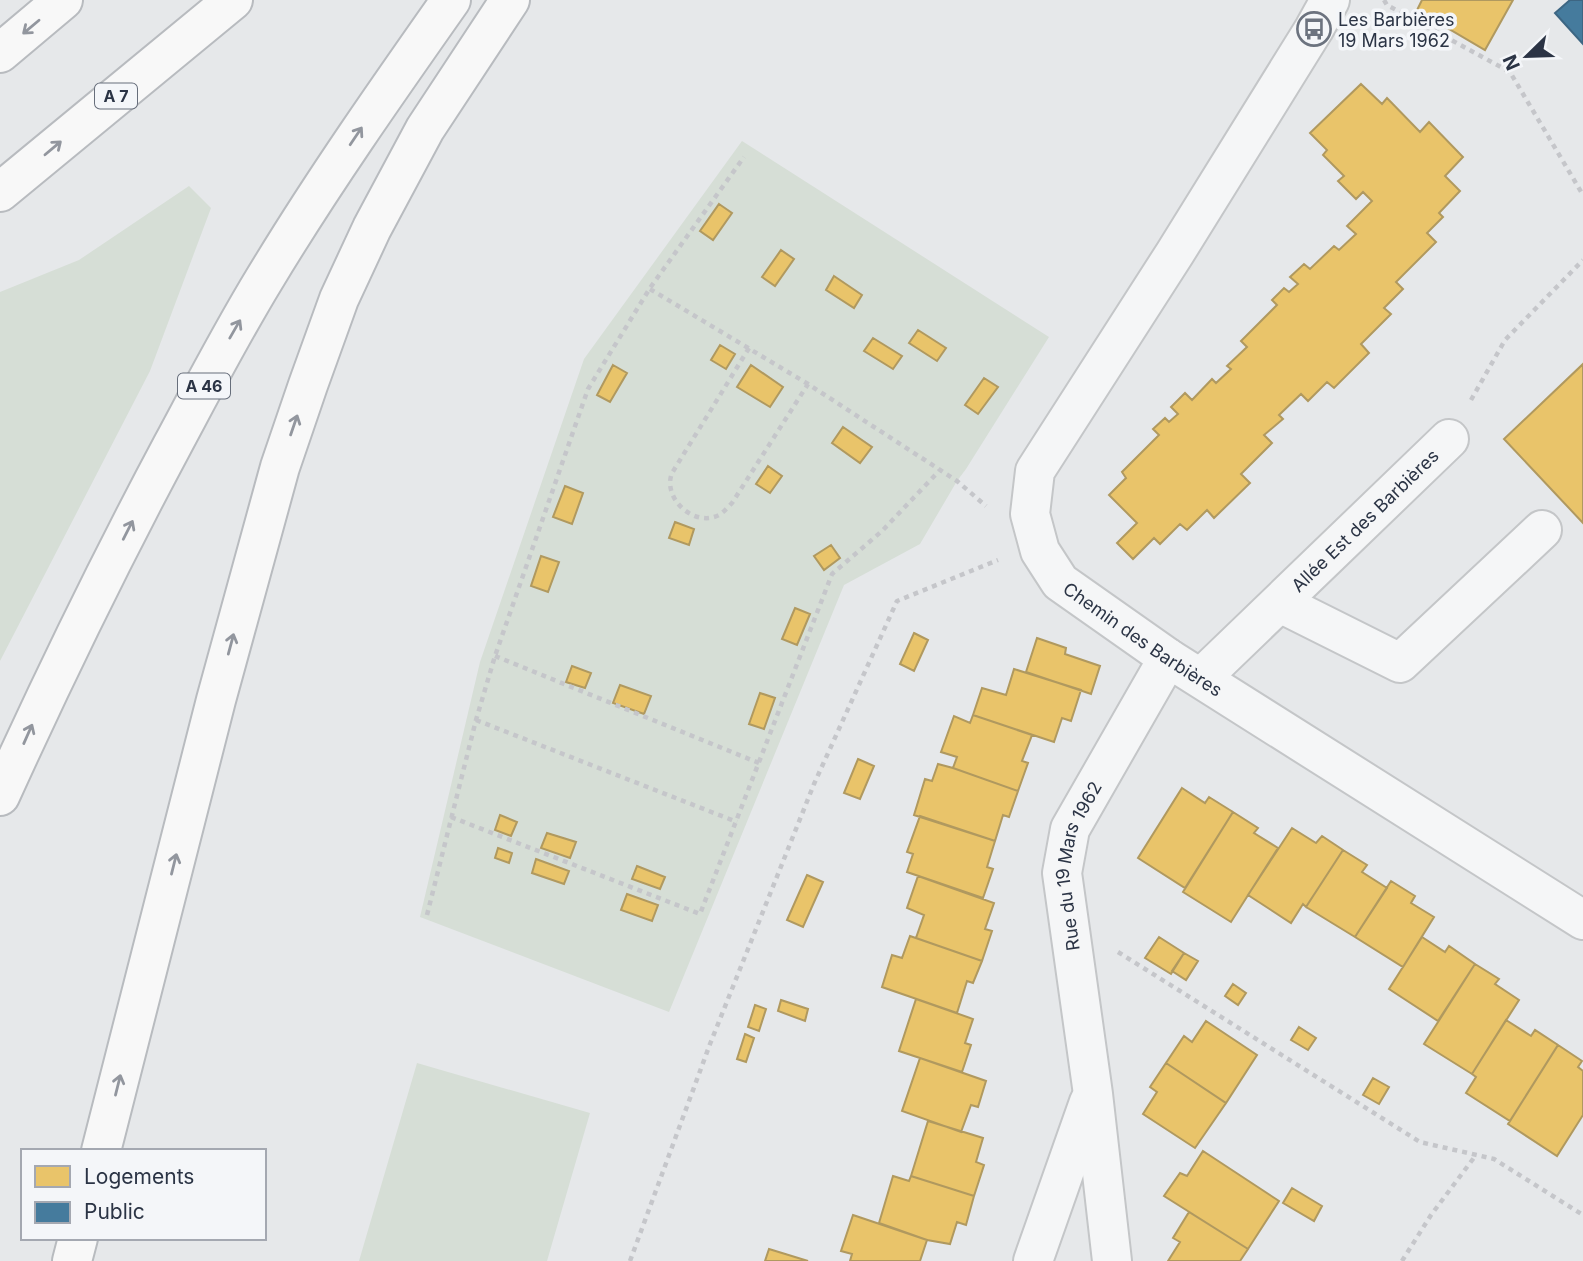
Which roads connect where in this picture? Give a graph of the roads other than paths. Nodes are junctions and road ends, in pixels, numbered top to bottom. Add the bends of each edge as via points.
1 (63, 0) edge
2 (233, 0) edge
3 (451, 0) edge
4 (510, 0) edge
5 (1330, 0) edge
6 (0, 53) edge
7 (0, 192) edge
8 (1448, 439) road end
9 (1542, 530) dead end
10 (1280, 603) junction
11 (1168, 657) junction
12 (1202, 677) junction
13 (0, 796) edge
14 (1583, 920) edge
15 (1093, 1094) junction
16 (102, 1149) edge
17 (77, 1240) edge
18 (72, 1261) edge
19 (1032, 1261) edge
20 (1112, 1261) edge

1 -> 6 highway
7 -> 2 highway, A 7
13 -> 3 highway, A 46 via 50,686 217,362 313,201
16 -> 4 highway via 216,700 307,385 372,228 425,130
5 - 11 street, Chemin des Barbières via 1035,471 1018,518 1060,582
8 - 10 street, Allée Est des Barbières
9 - 10 street, Allée Est des Barbières via 1400,663
10 - 12 street, Allée Est des Barbières
11 - 12 street, Chemin des Barbières
11 - 15 street, Rue du 19 Mars 1962 via 1070,828 1062,873
12 - 14 street, Chemin des Barbières
15 - 19 street, Rue du 19 Mars 1962
15 - 20 street, Rue du 19 Mars 1962
17 - 18 highway

